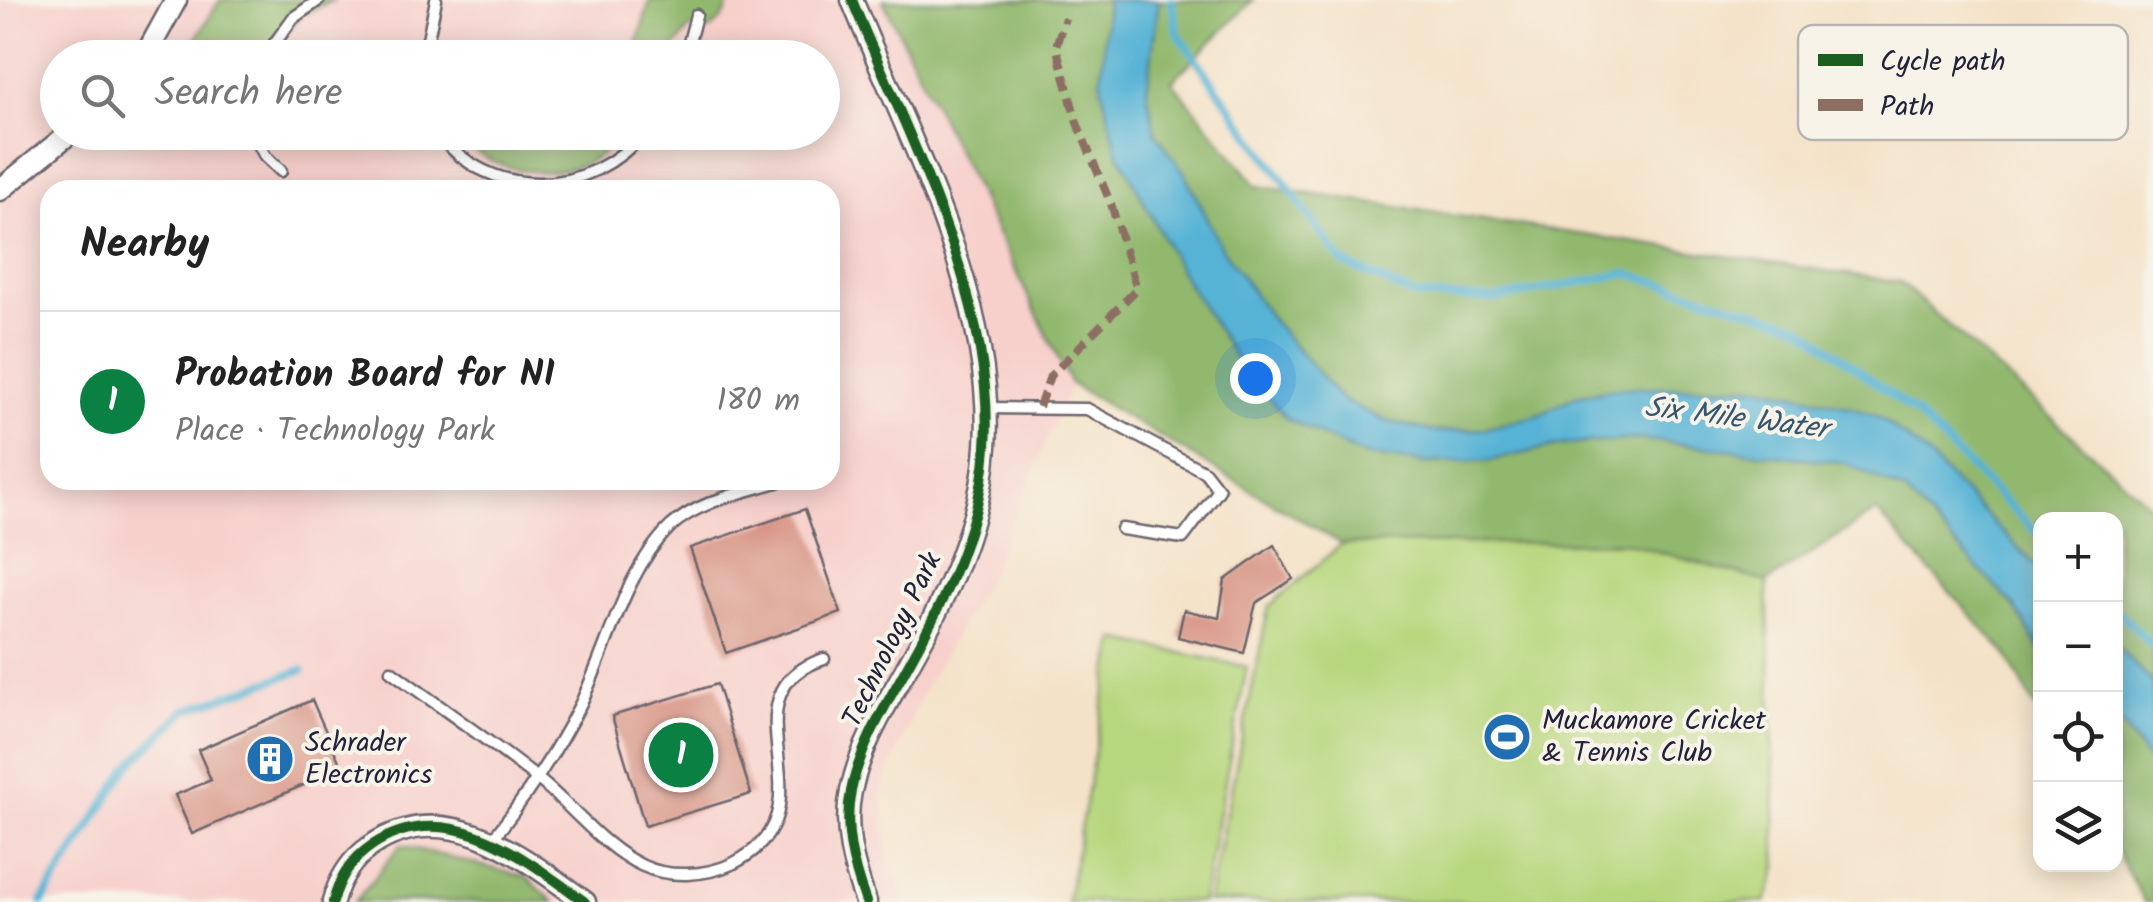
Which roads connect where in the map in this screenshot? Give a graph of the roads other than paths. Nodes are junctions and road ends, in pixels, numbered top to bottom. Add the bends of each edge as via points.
1 (176, 0) edge
2 (318, 0) edge
3 (436, 0) edge
4 (852, 0) edge
5 (696, 16) dead end
6 (154, 40) edge
7 (277, 40) edge
8 (428, 40) edge
9 (690, 40) edge
10 (49, 150) edge
11 (262, 150) edge
12 (456, 150) edge
13 (627, 150) edge
14 (281, 171) dead end
15 (512, 180) edge
16 (565, 180) edge
17 (0, 190) edge
18 (988, 408) junction
19 (755, 490) edge
20 (1122, 529) dead end
21 (824, 659) dead end
22 (391, 670) dead end
23 (539, 780) junction
24 (492, 840) junction
25 (333, 902) edge
26 (585, 902) edge
27 (866, 902) edge

1 - 6 street
2 - 7 lane
3 - 8 lane
4 - 18 street, Technology Park via 962,272 981,340
5 - 9 lane
10 - 17 street
11 - 14 lane
12 - 15 lane
13 - 16 lane via 588,176
18 - 20 lane via 1087,409 1205,472 1219,490 1183,538
18 - 27 street, Technology Park via 982,486 960,558 874,727 850,794 850,847
19 - 23 lane via 703,508 672,524 660,539
21 - 23 lane via 796,670 780,694 773,732 782,782 778,809 761,843 731,864 688,874 644,867
22 - 23 lane
23 - 24 lane
24 - 25 street via 433,826 395,834 360,854
24 - 26 street

